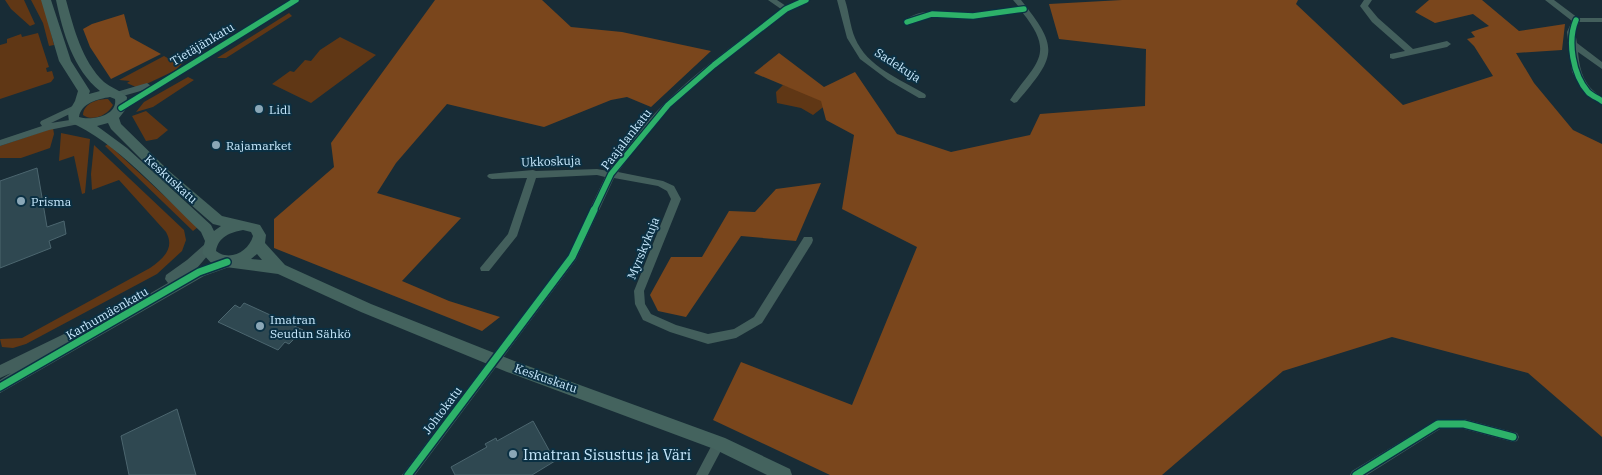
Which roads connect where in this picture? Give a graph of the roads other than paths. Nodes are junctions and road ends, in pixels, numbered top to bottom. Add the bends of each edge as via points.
1 (46, 0) edge
2 (61, 0) edge
3 (296, 0) edge
4 (772, 0) edge
5 (806, 0) edge
6 (841, 0) edge
7 (1016, 0) edge
8 (1368, 0) edge
9 (1549, 0) edge
10 (786, 9) junction
11 (1024, 9) junction
12 (1576, 20) junction
13 (1602, 20) edge
14 (907, 22) dead end
15 (1447, 44) dead end
16 (1572, 44) junction
17 (1411, 52) junction
18 (1393, 56) dead end
19 (1602, 66) edge
20 (174, 75) junction
21 (114, 94) junction
22 (922, 96) dead end
23 (1014, 100) dead end
24 (1602, 101) edge
25 (79, 105) junction
26 (116, 112) junction
27 (81, 123) junction
28 (24, 134) junction
29 (0, 143) edge
30 (533, 173) junction
31 (611, 174) junction
32 (492, 176) dead end
33 (243, 225) junction
34 (808, 240) dead end
35 (211, 244) junction
36 (258, 244) junction
37 (229, 262) junction
38 (485, 268) dead end
39 (280, 269) junction
40 (494, 360) junction
41 (0, 372) edge
42 (0, 387) edge
43 (1513, 437) dead end
44 (719, 443) junction
45 (408, 475) edge
46 (702, 475) edge
47 (784, 475) edge
48 (1356, 475) edge

1 - 25 main road via 65,61 84,92
2 - 21 main road via 68,30 86,68 99,85
3 - 20 street, Tietäjänkatu
4 - 10 street
5 - 10 street, Paajalankatu
6 - 22 street, Sadekuja via 856,50 871,64
7 - 11 street
8 - 17 street via 1364,6 1375,20
9 - 12 street
10 - 31 street, Paajalankatu via 668,105
11 - 14 street via 972,16 936,12
11 - 23 street via 1040,30 1046,52 1044,63
12 - 13 street
12 - 16 street via 1571,32
15 - 17 street
16 - 19 street
16 - 24 street via 1576,72 1589,93
17 - 18 street
20 - 21 street, Tietäjänkatu via 134,91
20 - 26 street, Tietäjänkatu
21 - 25 main road via 97,95
21 - 26 main road, Keskuskatu via 122,101
25 - 27 main road via 73,115
25 - 28 street
26 - 27 main road
26 - 33 main road, Keskuskatu via 114,126 164,174 218,220
27 - 28 street via 64,123
27 - 35 main road, Keskuskatu via 123,151 206,229
28 - 29 street
30 - 31 street, Ukkoskuja
30 - 32 street, Ukkoskuja
30 - 38 street via 512,236
31 - 34 street, Myrskykuja via 660,183 671,189 676,199 639,291 640,304 647,317 674,329 708,339 736,332 758,320
31 - 40 street, Paajalankatu via 572,257
33 - 35 main road via 226,230
33 - 36 main road via 256,228 260,238
35 - 37 main road via 209,254
35 - 41 street, Karhumäenkatu via 192,264 153,290
36 - 37 main road via 247,255
36 - 39 main road, Keskuskatu
37 - 39 main road, Keskuskatu
37 - 42 street, Karhumäenkatu via 199,272
39 - 40 main road, Keskuskatu
40 - 44 main road, Keskuskatu
40 - 45 street, Johtokatu
43 - 48 street via 1464,424 1438,424
44 - 46 street
44 - 47 main road, Keskuskatu

